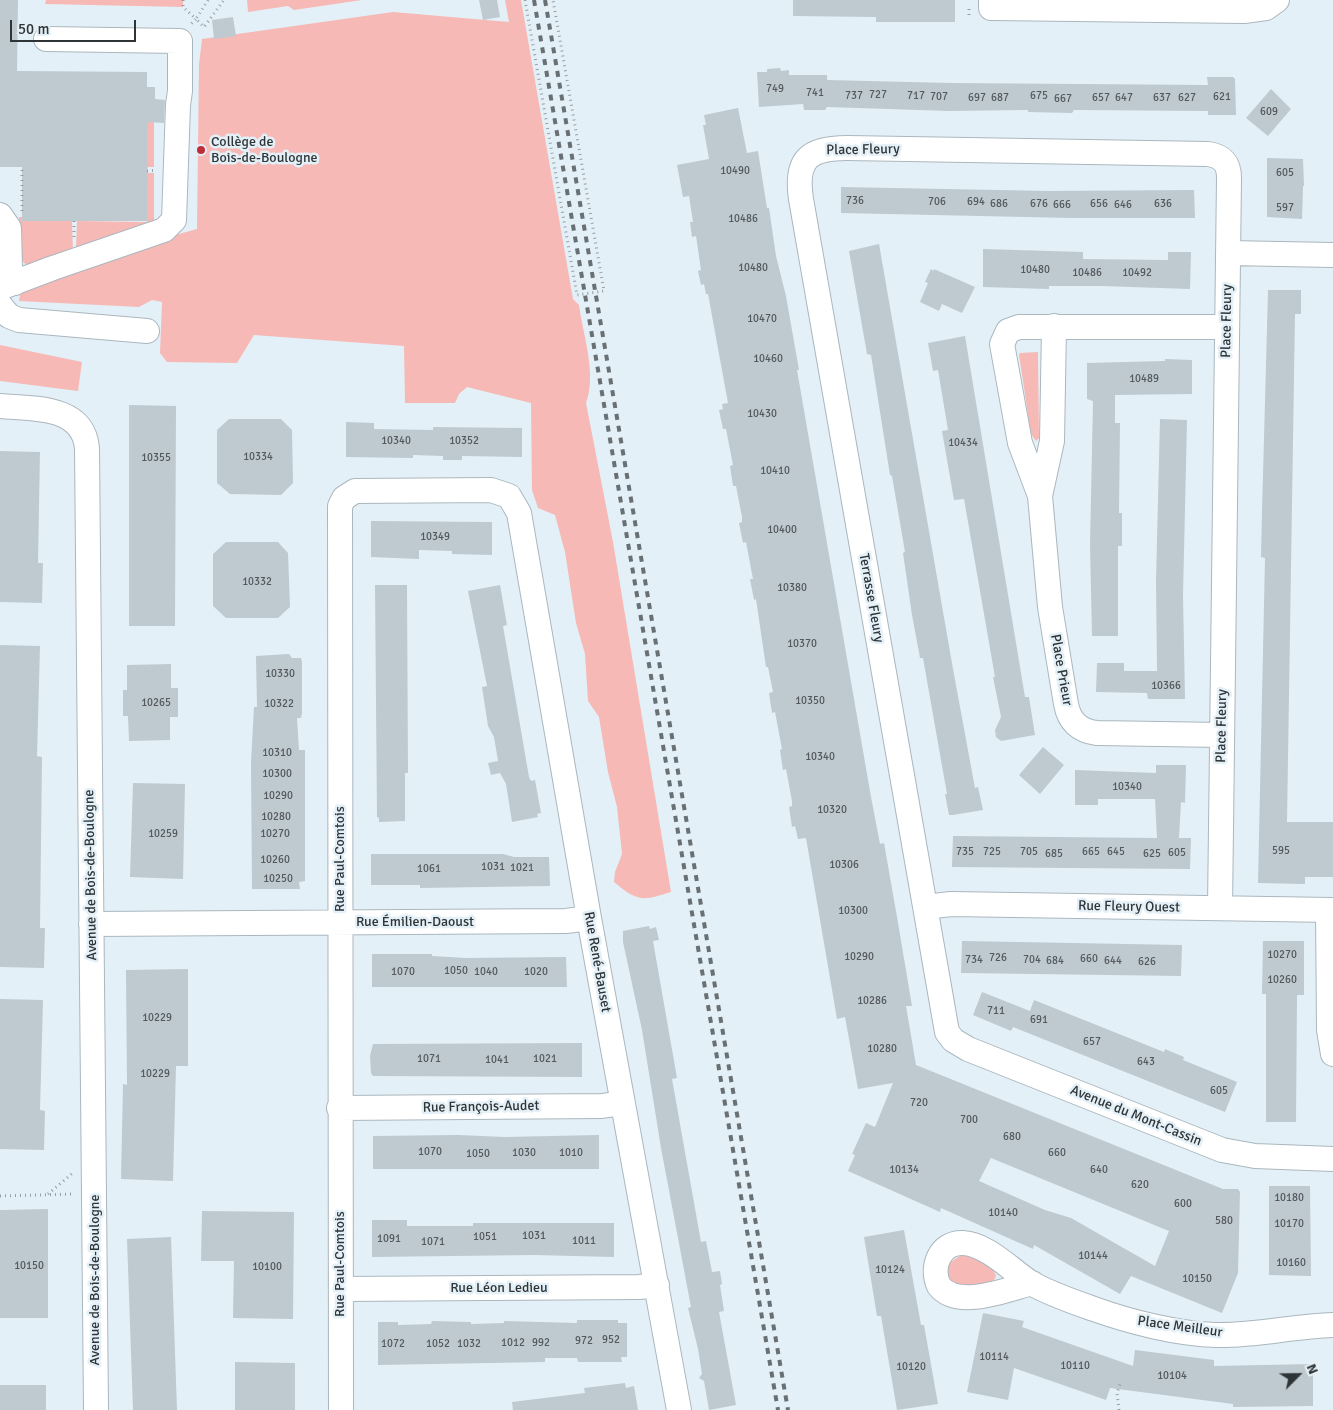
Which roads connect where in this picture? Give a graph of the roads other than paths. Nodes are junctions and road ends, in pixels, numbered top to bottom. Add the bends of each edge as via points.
1 (991, 0) edge
2 (1277, 0) edge
3 (46, 39) dead end
4 (805, 160) joint
5 (9, 214) edge
6 (1228, 253) junction
7 (1333, 255) edge
8 (7, 285) edge
9 (0, 305) edge
10 (1054, 326) junction
11 (1227, 327) junction
12 (147, 331) dead end
13 (0, 406) edge
14 (1040, 496) junction
15 (519, 513) joint
16 (1222, 735) junction
17 (925, 907) junction
18 (1220, 908) junction
19 (1330, 910) edge
20 (589, 918) junction
21 (339, 922) junction
22 (92, 924) junction
23 (949, 1035) joint
24 (1333, 1054) edge
25 (622, 1103) junction
26 (340, 1108) junction
27 (1333, 1159) edge
28 (1032, 1283) dead end
29 (657, 1284) junction
30 (341, 1289) junction
31 (1333, 1325) edge
32 (96, 1410) edge
33 (341, 1410) edge
34 (679, 1410) edge

1 - 2 street via 991,8 1244,11 1266,8
3 - 8 street via 180,41 175,212 171,225 164,230
4 - 6 street, Place Fleury via 817,151 847,148 1213,154 1224,160 1229,171
4 - 17 street, Terrasse Fleury via 800,191
5 - 8 street
6 - 7 street
6 - 11 street, Place Fleury
9 - 12 street via 9,316 19,320
10 - 11 street, Place Prieur
10 - 14 street, Place Prieur via 1052,440
10 - 14 street, Place Prieur via 1012,329 1003,336 1002,344 1020,442
11 - 16 street, Place Fleury
13 - 22 street, Avenue de Bois-de-Boulogne via 67,416 80,426 86,442
14 - 16 street, Place Prieur via 1050,607 1067,708 1073,722 1081,729 1096,733
15 - 20 street, Rue René-Bauset
15 - 21 street, Rue Paul-Comtois via 512,499 496,490 355,491 342,502
16 - 18 street, Place Fleury
17 - 18 street, Rue Fleury Ouest via 951,904
17 - 23 street, Terrasse Fleury
18 - 19 street, Rue Fleury Ouest
19 - 24 street via 1329,1030
20 - 21 street, Rue Émilien-Daoust via 566,921
20 - 25 street, Rue René-Bauset
21 - 22 street, Rue Émilien-Daoust
21 - 26 street, Rue Paul-Comtois
22 - 32 street, Avenue de Bois-de-Boulogne
23 - 27 street, Avenue du Mont-Cassin via 968,1048 1222,1150 1255,1156
25 - 26 street, Rue François-Audet via 602,1106
25 - 29 street, Rue René-Bauset
26 - 30 street, Rue Paul-Comtois
28 - 31 street, Place Meilleur via 1126,1319 1206,1334
29 - 30 street, Rue Léon Ledieu via 639,1287
29 - 34 street, Rue René-Bauset
30 - 33 street, Rue Paul-Comtois

